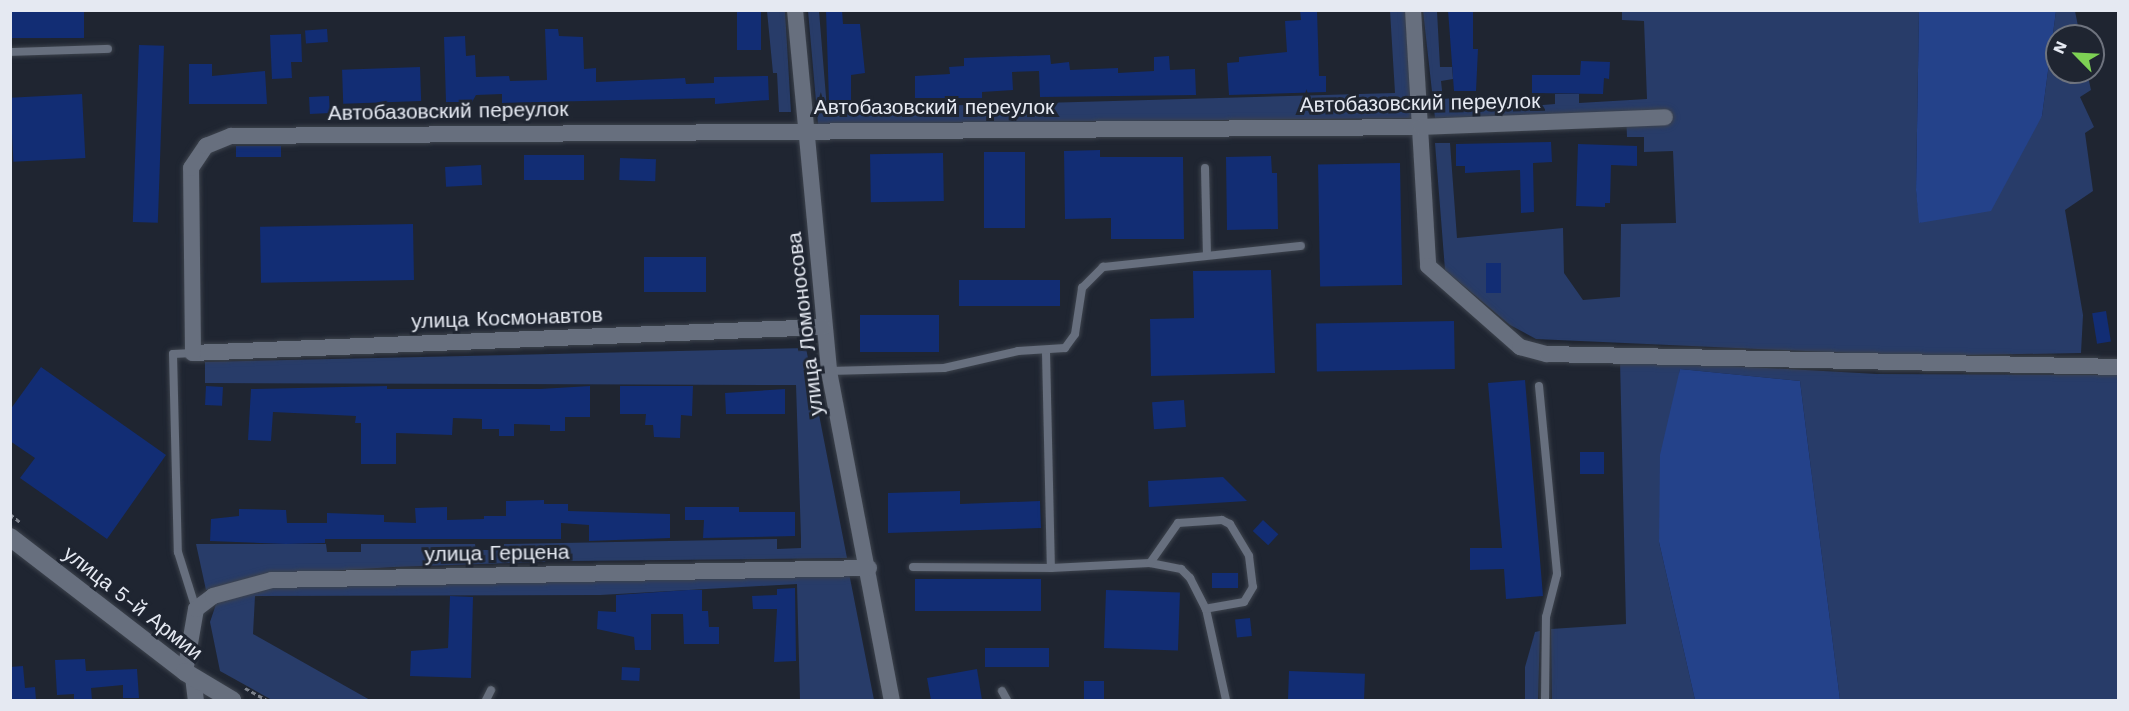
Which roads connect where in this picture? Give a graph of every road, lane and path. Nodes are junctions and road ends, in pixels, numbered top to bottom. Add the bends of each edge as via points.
1 (795, 10) edge
2 (1413, 10) edge
3 (108, 49) dead end
4 (10, 52) edge
5 (1665, 117) dead end
6 (1421, 128) junction
7 (807, 130) junction
8 (1205, 168) dead end
9 (1301, 246) dead end
10 (1207, 255) junction
11 (823, 327) junction
12 (1046, 352) junction
13 (193, 353) junction
14 (2118, 367) edge
15 (829, 371) junction
16 (1539, 386) dead end
17 (10, 537) edge
18 (1150, 564) junction
19 (913, 567) dead end
20 (869, 568) junction
21 (1051, 568) junction
22 (196, 609) junction
23 (1206, 609) junction
24 (189, 675) junction
25 (491, 690) dead end
26 (1002, 691) dead end
27 (196, 700) edge
28 (232, 700) edge
29 (486, 700) edge
30 (892, 700) edge
31 (1007, 700) edge
32 (1226, 700) edge
33 (1545, 700) edge

1 - 7 street, улица Ломоносова
2 - 6 street
3 - 4 lane
5 - 6 street, Автобазовский переулок
6 - 7 street, Автобазовский переулок
6 - 14 street via 1428,266 1504,337 1526,350 1547,354
7 - 11 street, улица Ломоносова
7 - 13 street, Автобазовский переулок via 231,136 206,146 191,168
8 - 10 lane
9 - 10 lane
10 - 12 lane via 1103,267 1082,288 1071,343
11 - 13 street, улица Космонавтов
11 - 15 street, улица Ломоносова
12 - 15 lane via 1018,351 944,368
12 - 21 lane
13 - 22 lane via 173,354 178,552
15 - 20 street, улица Ломоносова
16 - 33 lane via 1557,574 1546,617
17 - 24 street, улица 5-й Армии
18 - 21 lane
18 - 23 lane via 1181,569
18 - 23 lane via 1178,523 1222,520 1230,524 1249,556 1253,587 1244,602
19 - 21 lane
20 - 22 street, улица Герцена via 272,580 213,596
20 - 30 street, улица Ломоносова
22 - 24 street
23 - 32 lane
24 - 27 street
24 - 28 street, улица 5-й Армии
25 - 29 lane
26 - 31 lane

